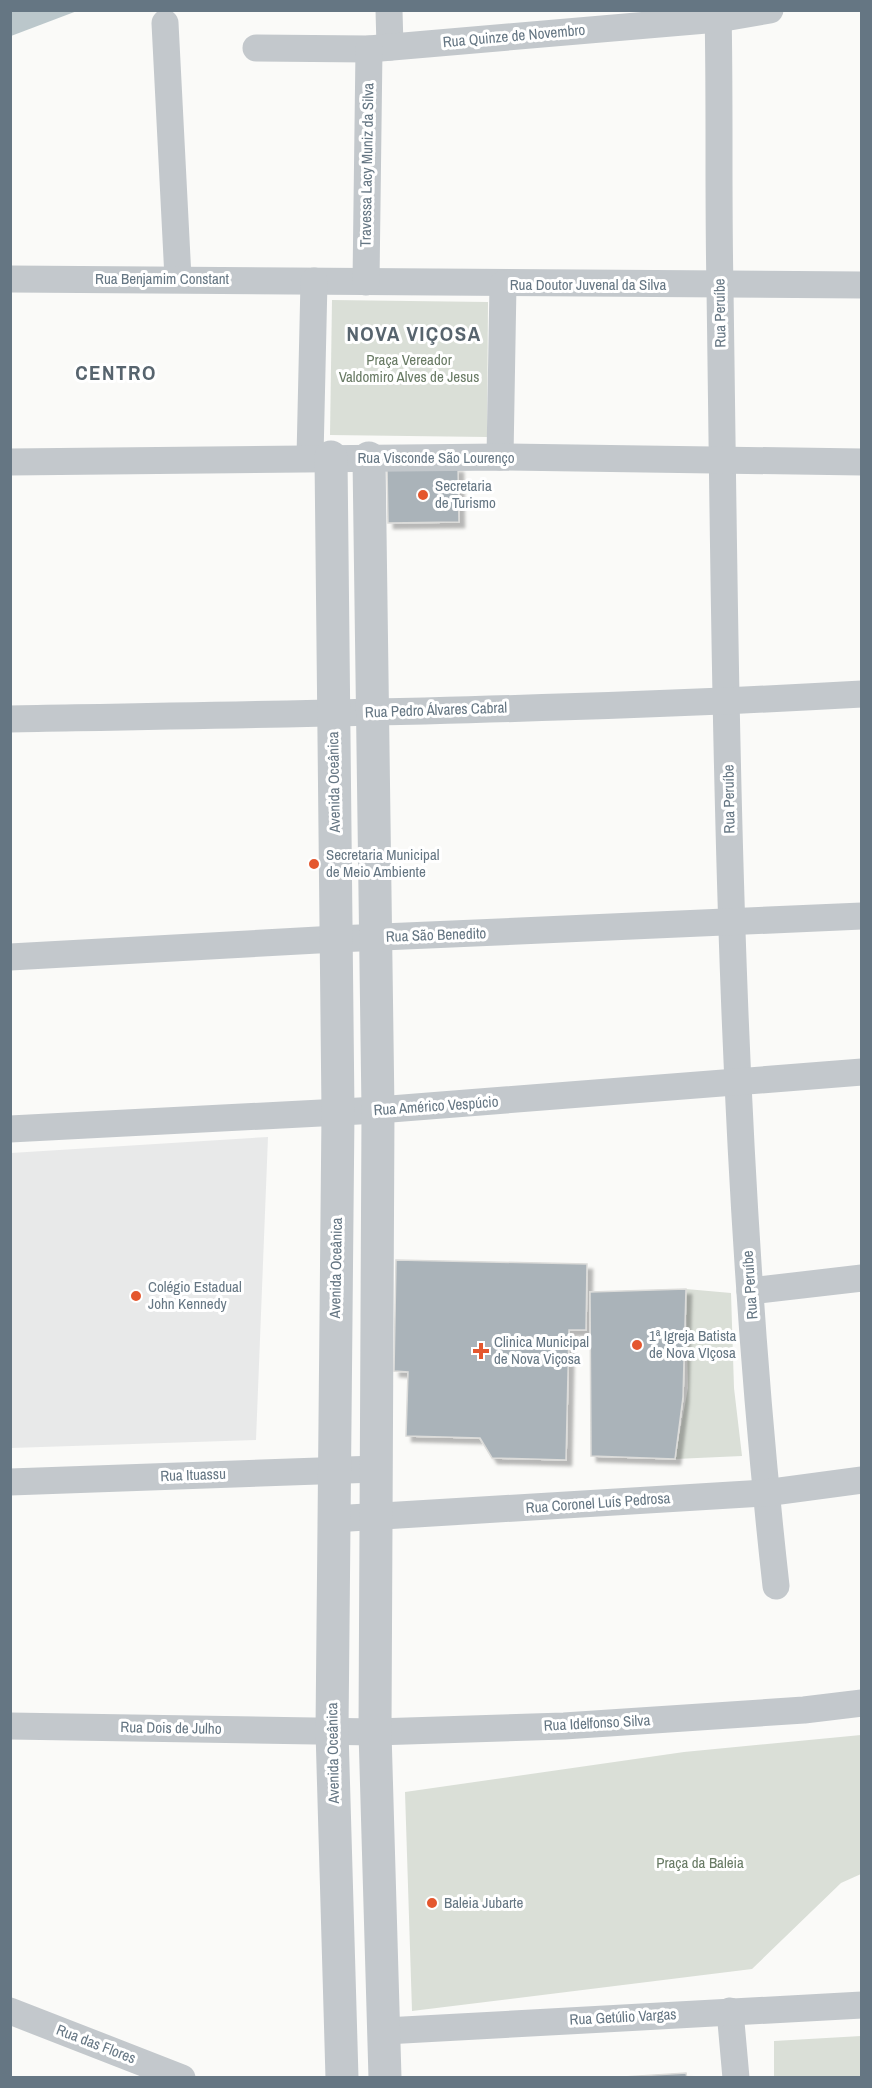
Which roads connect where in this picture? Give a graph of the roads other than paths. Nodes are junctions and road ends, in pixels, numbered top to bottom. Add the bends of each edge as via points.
1 (389, 10) edge
2 (770, 10) edge
3 (718, 15) edge
4 (165, 23) dead end
5 (256, 48) dead end
6 (380, 48) junction
7 (178, 278) junction
8 (10, 279) edge
9 (314, 281) junction
10 (366, 282) junction
11 (503, 284) junction
12 (861, 285) edge
13 (719, 286) junction
14 (321, 457) junction
15 (500, 457) junction
16 (369, 458) junction
17 (10, 462) edge
18 (723, 462) junction
19 (861, 462) edge
20 (861, 694) edge
21 (727, 701) junction
22 (375, 712) junction
23 (333, 713) junction
24 (10, 719) edge
25 (861, 916) edge
26 (732, 923) junction
27 (375, 938) junction
28 (336, 939) junction
29 (10, 957) edge
30 (861, 1072) edge
31 (738, 1082) junction
32 (378, 1110) junction
33 (338, 1112) junction
34 (10, 1129) edge
35 (861, 1278) edge
36 (750, 1292) junction
37 (376, 1469) junction
38 (333, 1470) junction
39 (861, 1480) edge
40 (10, 1482) edge
41 (765, 1493) junction
42 (375, 1518) junction
43 (333, 1519) junction
44 (776, 1586) dead end
45 (861, 1703) edge
46 (10, 1726) edge
47 (332, 1731) junction
48 (375, 1732) junction
49 (861, 2005) edge
50 (10, 2011) edge
51 (730, 2011) junction
52 (385, 2031) junction
53 (182, 2078) edge
54 (342, 2078) edge
55 (385, 2078) edge
56 (736, 2078) edge

1 - 6 street, Travessa Lacy Muniz da Silva
2 - 3 street, Rua Quinze de Novembro
3 - 6 street, Rua Quinze de Novembro
3 - 13 street, Rua Peruíbe
4 - 7 street
5 - 6 street, Rua Quinze de Novembro
6 - 10 street, Travessa Lacy Muniz da Silva
7 - 8 street, Rua Benjamim Constant
7 - 9 street, Rua Benjamim Constant
9 - 10 street, Rua Doutor Juvenal da Silva
9 - 14 street
10 - 11 street, Rua Doutor Juvenal da Silva
11 - 13 street, Rua Doutor Juvenal da Silva
11 - 15 street
12 - 13 street, Rua Doutor Juvenal da Silva
13 - 18 street, Rua Peruíbe
14 - 16 street, Rua Visconde São Lourenço
14 - 17 street, Rua Visconde São Lourenço
14 - 23 street, Avenida Oceânica
15 - 16 street, Rua Visconde São Lourenço
15 - 18 street, Rua Visconde São Lourenço
16 - 22 street
18 - 19 street, Rua Visconde São Lourenço
18 - 21 street, Rua Peruíbe
20 - 21 street, Rua Pedro Álvares Cabral
21 - 22 street, Rua Pedro Álvares Cabral
21 - 26 street, Rua Peruíbe
22 - 23 street, Rua Pedro Álvares Cabral
22 - 27 street
23 - 24 street, Rua Pedro Álvares Cabral
23 - 28 street, Avenida Oceânica
25 - 26 street, Rua São Benedito
26 - 27 street, Rua São Benedito
26 - 31 street, Rua Peruíbe
27 - 28 street, Rua São Benedito
27 - 32 street
28 - 29 street, Rua São Benedito
28 - 33 street, Avenida Oceânica
30 - 31 street, Rua Américo Vespúcio
31 - 32 street, Rua Américo Vespúcio
31 - 36 street, Rua Peruíbe
32 - 33 street, Rua Américo Vespúcio
32 - 37 street
33 - 34 street, Rua Américo Vespúcio
33 - 38 street, Avenida Oceânica
35 - 36 street
36 - 41 street, Rua Peruíbe
37 - 38 street, Rua Ituassu
37 - 42 street
38 - 40 street, Rua Ituassu
38 - 43 street, Avenida Oceânica
39 - 41 street, Rua Coronel Luís Pedrosa
41 - 42 street, Rua Coronel Luís Pedrosa
41 - 44 street, Rua Peruíbe
42 - 43 street, Rua Coronel Luís Pedrosa
42 - 48 street
43 - 47 street, Avenida Oceânica
45 - 48 street, Rua Idelfonso Silva via 564,1726
46 - 47 street, Rua Dois de Julho
47 - 48 street, Rua Idelfonso Silva
47 - 54 street, Avenida Oceânica
48 - 52 street
49 - 51 street, Rua Getúlio Vargas
50 - 53 street, Rua das Flores
51 - 52 street, Rua Getúlio Vargas
51 - 56 street
52 - 55 street

